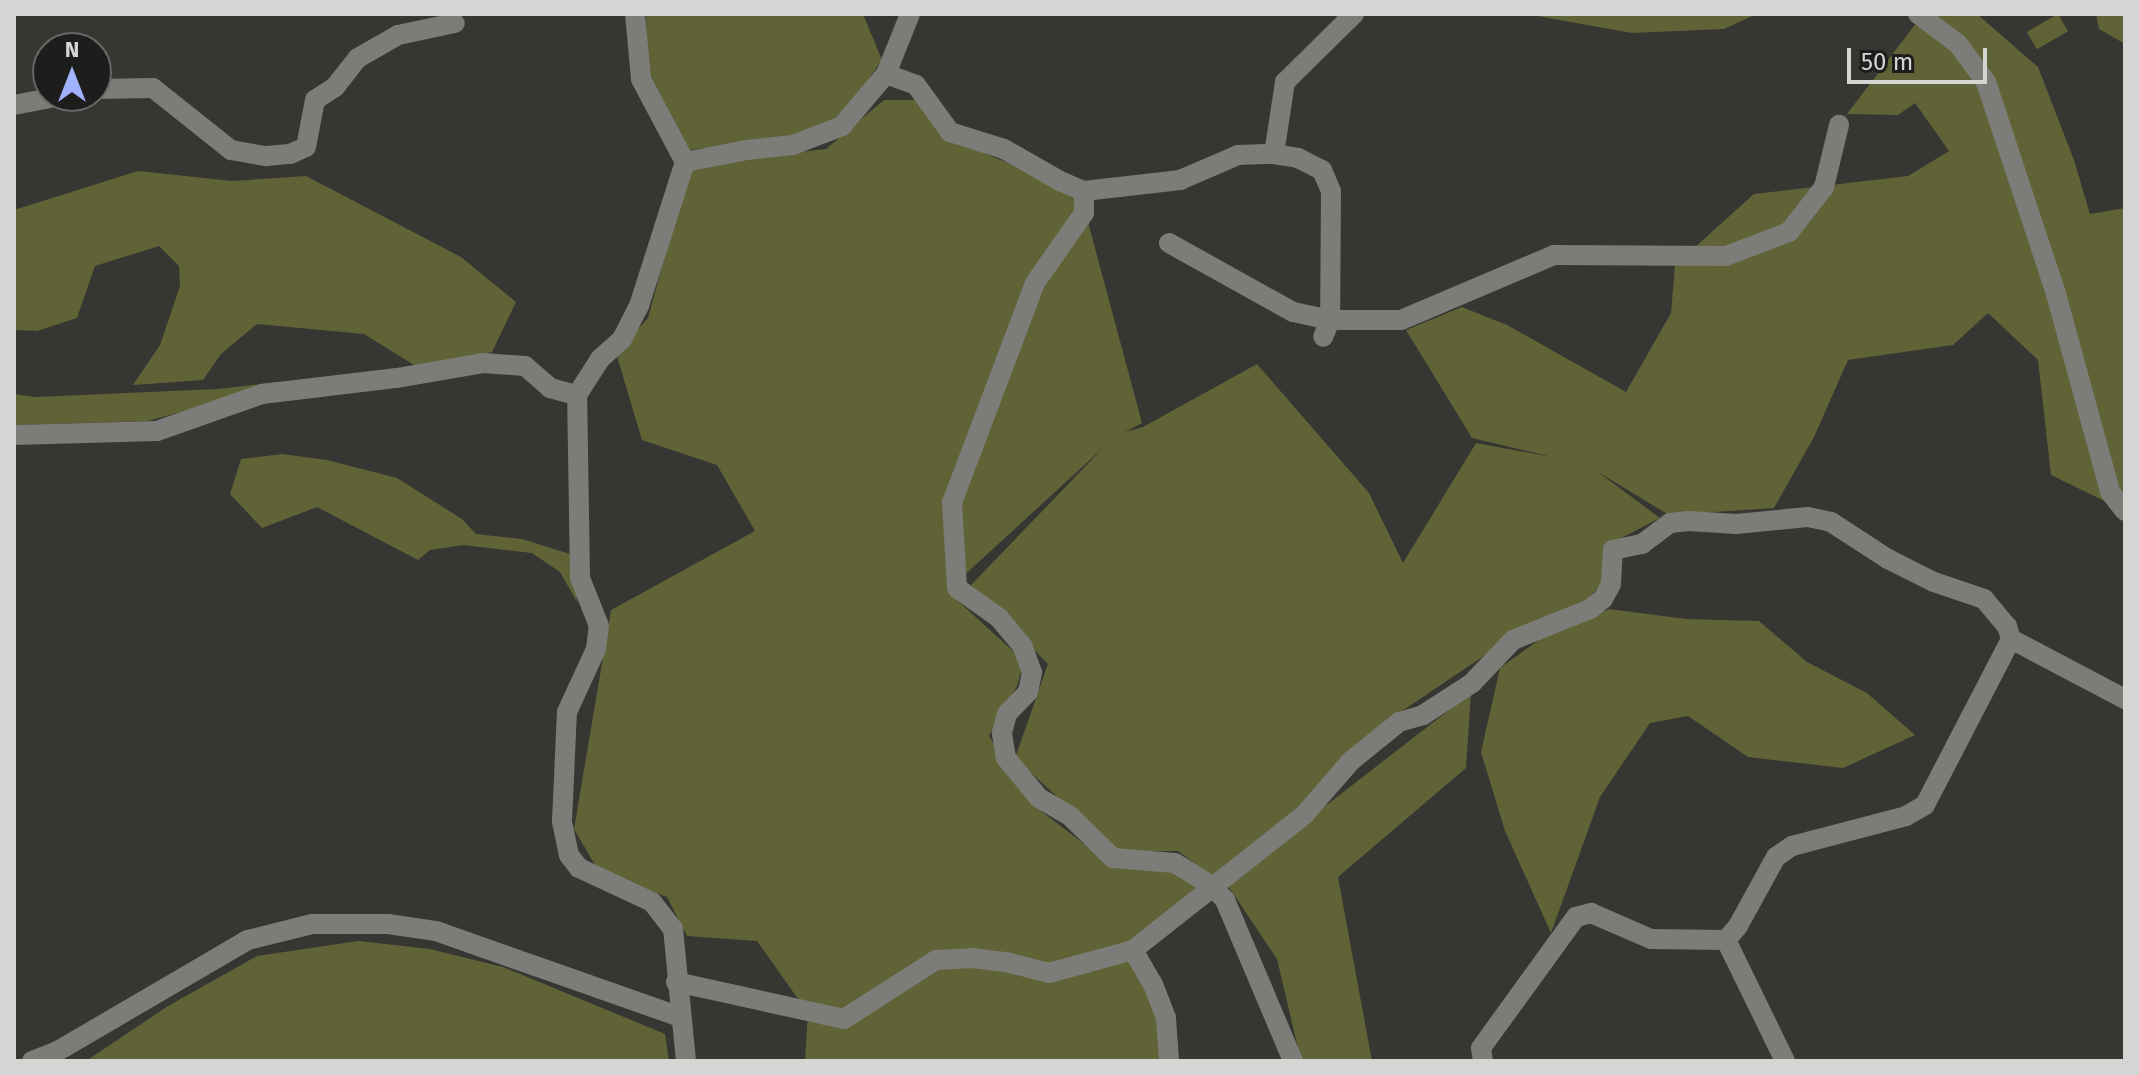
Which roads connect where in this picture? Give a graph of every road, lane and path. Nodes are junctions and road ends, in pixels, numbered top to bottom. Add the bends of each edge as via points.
1 (635, 14) edge
2 (910, 14) edge
3 (1354, 14) edge
4 (1918, 14) edge
5 (455, 23) dead end
6 (886, 74) junction
7 (112, 89) edge
8 (1839, 125) dead end
9 (1274, 154) junction
10 (685, 162) junction
11 (1084, 191) junction
12 (1169, 243) dead end
13 (1326, 328) junction
14 (577, 395) junction
15 (14, 435) edge
16 (2125, 511) edge
17 (2011, 639) junction
18 (2125, 699) edge
19 (1212, 886) junction
20 (1726, 940) junction
21 (1133, 950) junction
22 (676, 982) junction
23 (680, 1017) junction
24 (32, 1061) edge
25 (686, 1061) edge
26 (1169, 1061) edge
27 (1293, 1061) edge
28 (1483, 1061) edge
29 (1785, 1061) edge

1 - 10 street via 641,79
2 - 6 street
3 - 9 street via 1285,82
4 - 16 street via 1958,44 1986,82 2056,294 2110,492
5 - 7 street via 398,35 358,58 335,87 315,100 306,147 290,154 231,150 153,88
6 - 10 street via 842,126 822,137
6 - 11 street via 916,85 950,132 1004,149
8 - 13 street via 1824,187 1789,232 1726,256 1554,255 1401,320
9 - 11 street via 1238,155 1180,180
9 - 13 street via 1322,170 1331,191
10 - 14 street via 639,306 622,339 600,359
11 - 19 street via 1084,213 1035,283 952,503 953,569 957,588 999,618 1022,645 1032,672 1028,692 1007,714 1002,733 1006,758 1039,798 1069,815 1113,858 1175,863
12 - 13 street
14 - 15 street via 550,388 525,366 483,363 262,394 157,431
14 - 22 street via 580,578 599,626 596,649 567,712 562,821 569,855 579,868 652,902 673,929
17 - 18 street
17 - 19 street via 1984,599 1934,582 1831,522 1808,517 1670,523 1642,544 1613,550 1611,584 1603,599 1513,640 1472,683 1423,715 1399,722 1351,761 1304,815
17 - 20 street via 1925,805 1906,816 1792,846 1776,857
19 - 21 street
19 - 27 street via 1225,900
20 - 28 street via 1651,939 1591,913 1576,917 1481,1048
20 - 29 street
21 - 22 street via 1049,973 995,961 936,960 844,1019
21 - 26 street via 1166,1018
22 - 23 street
23 - 24 street via 436,931 388,924 312,924 248,940
23 - 25 street

